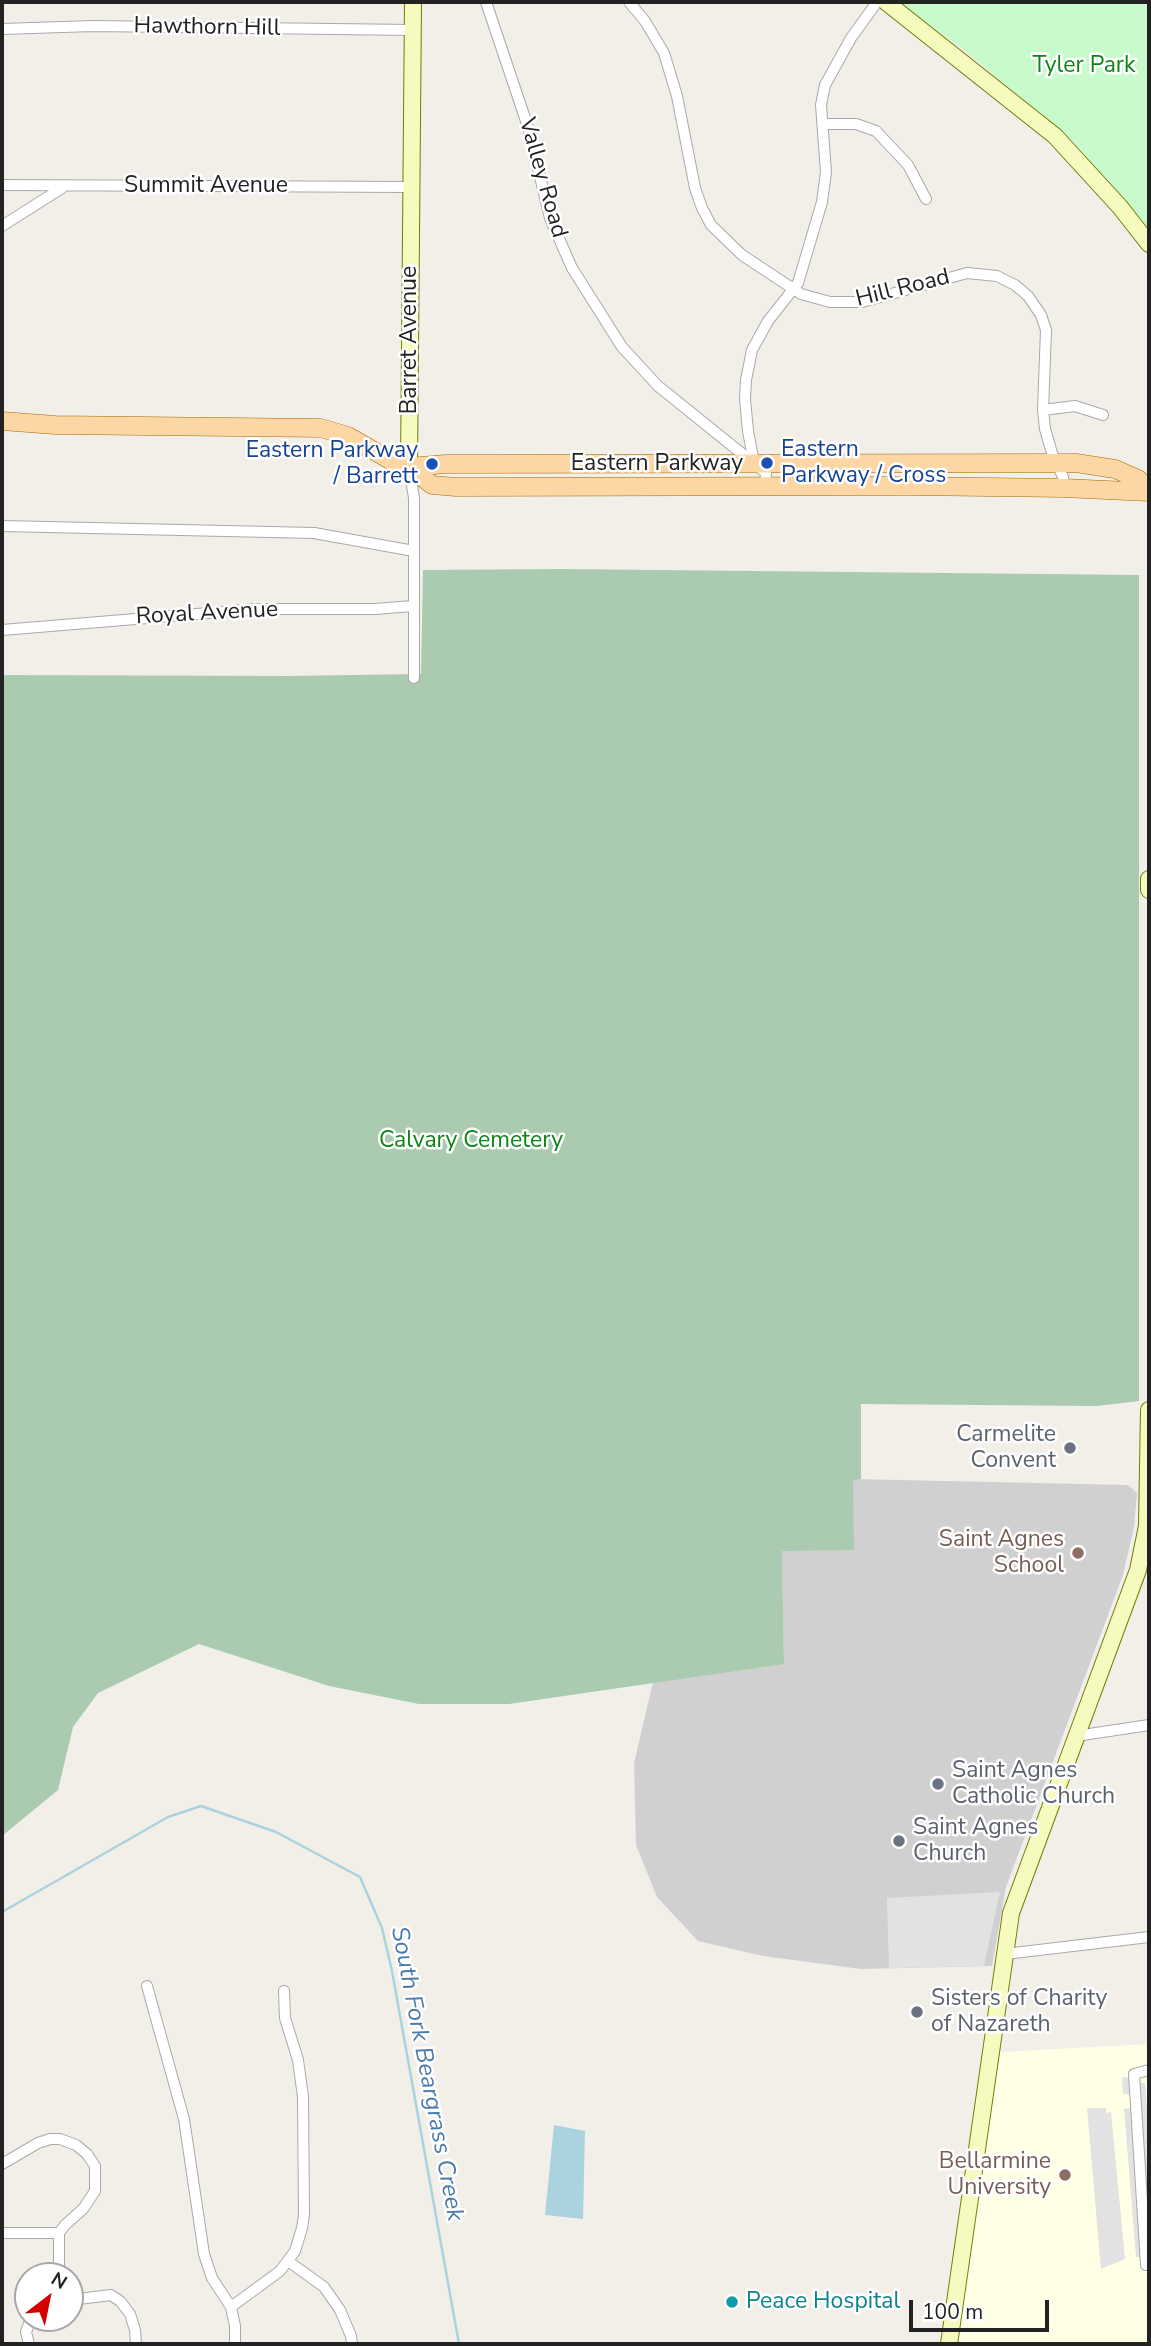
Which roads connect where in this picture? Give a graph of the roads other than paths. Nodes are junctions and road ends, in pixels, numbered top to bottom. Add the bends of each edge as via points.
1 (412, 2) edge
2 (486, 2) edge
3 (629, 2) edge
4 (885, 2) edge
5 (2, 29) edge
6 (412, 30) junction
7 (824, 124) junction
8 (2, 185) edge
9 (64, 187) junction
10 (410, 187) junction
11 (926, 199) dead end
12 (2, 226) edge
13 (1149, 244) edge
14 (793, 290) junction
15 (1043, 410) junction
16 (1103, 415) dead end
17 (2, 421) edge
18 (754, 463) junction
19 (1057, 464) junction
20 (409, 467) junction
21 (765, 488) junction
22 (1064, 488) junction
23 (1149, 491) edge
24 (2, 526) edge
25 (414, 551) junction
26 (413, 606) junction
27 (2, 630) edge
28 (414, 678) dead end
29 (1149, 879) edge
30 (1149, 890) edge
31 (1149, 1410) edge
32 (1144, 1569) edge
33 (1149, 1725) edge
34 (1076, 1736) junction
35 (1149, 1937) edge
36 (1005, 1954) junction
37 (147, 1986) dead end
38 (284, 1991) dead end
39 (1149, 2070) edge
40 (2, 2164) edge
41 (2, 2233) edge
42 (59, 2233) junction
43 (288, 2261) junction
44 (60, 2262) edge
45 (1146, 2265) dead end
46 (84, 2298) edge
47 (231, 2306) junction
48 (136, 2344) edge
49 (235, 2344) edge
50 (352, 2344) edge
51 (949, 2344) edge

1 - 6 main road, Barret Avenue
2 - 18 street, Valley Road via 528,127 550,218 591,302 622,347 658,386
3 - 14 street, Hill Road via 664,53 695,188 711,225 742,255
4 - 7 street via 851,38 825,85
4 - 13 main road via 1055,136
5 - 6 street, Hawthorn Hill
6 - 10 main road, Barret Avenue
7 - 11 street via 856,124 876,131 908,165
7 - 14 street via 824,195
8 - 9 street, Summit Avenue
9 - 10 street, Summit Avenue
9 - 12 street
10 - 20 main road, Barret Avenue
14 - 15 street, Hill Road via 817,300 862,302 967,273 1007,280 1028,296 1046,330
14 - 18 street via 752,351 745,399
15 - 16 street via 1075,406
15 - 19 street, Hill Road
17 - 20 main road, Eastern Parkway via 321,428 335,430
18 - 19 main road, Eastern Parkway
18 - 20 main road, Eastern Parkway
18 - 21 street, Valley Road via 766,473
19 - 22 street, Hill Road
19 - 23 main road, Eastern Parkway via 1115,469 1138,479
20 - 21 main road, Eastern Parkway via 432,485 456,487
20 - 25 street, Barret Avenue
21 - 22 main road, Eastern Parkway
22 - 23 main road, Eastern Parkway
24 - 25 street via 314,533
25 - 26 street, Barret Avenue
26 - 27 street, Royal Avenue via 244,610
26 - 28 street, Barret Avenue
29 - 30 main road
31 - 32 main road
32 - 34 main road
33 - 34 street
34 - 36 main road via 1017,1893
35 - 36 street
36 - 51 main road
37 - 47 street via 184,2119 204,2254 212,2278
38 - 43 street via 285,2018 301,2075 304,2122 304,2215
39 - 45 street via 1133,2074
40 - 42 street via 50,2139 76,2145 87,2154 95,2166 95,2191
41 - 42 street
42 - 44 street
43 - 47 street
43 - 50 street via 324,2287 340,2310
46 - 48 street via 111,2295 121,2302 130,2314
47 - 49 street

